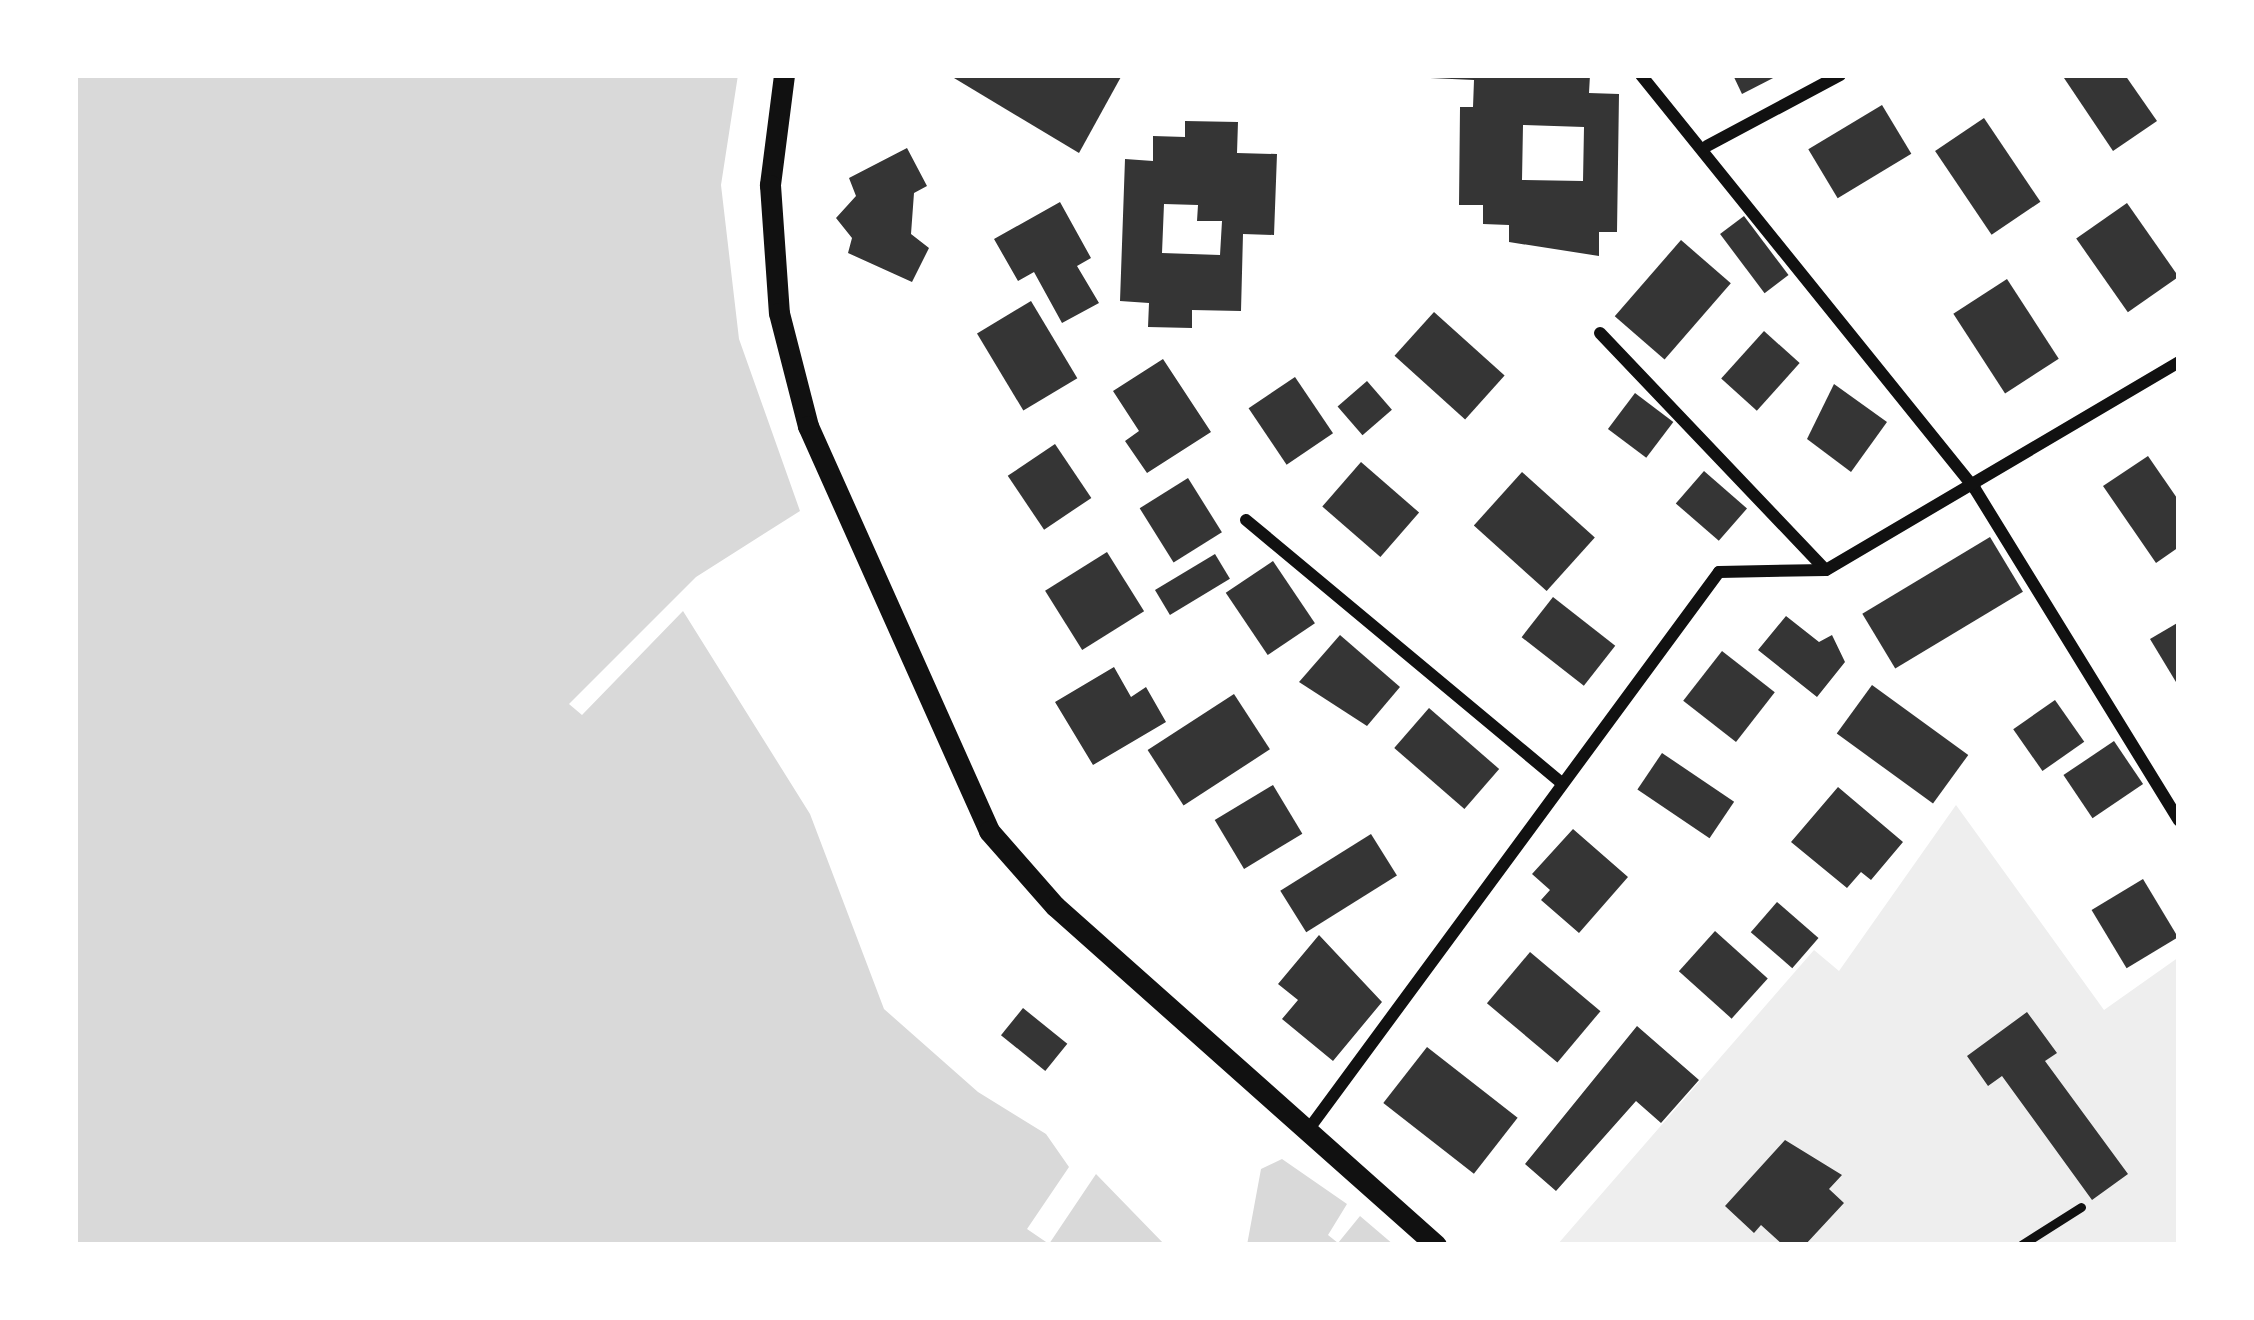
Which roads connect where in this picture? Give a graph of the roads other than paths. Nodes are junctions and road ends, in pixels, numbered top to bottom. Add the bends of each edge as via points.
1 (784, 75) edge
2 (1641, 75) edge
3 (1840, 75) edge
4 (1707, 146) junction
5 (1600, 333) dead end
6 (2179, 362) edge
7 (1976, 489) junction
8 (1246, 520) dead end
9 (1826, 570) junction
10 (1562, 783) junction
11 (2179, 820) edge
12 (1311, 1126) junction
13 (2081, 1207) dead end
14 (1436, 1245) edge
15 (2021, 1245) edge

1 - 12 street via 770,185 779,313 808,425 941,743 989,831 1055,906
2 - 4 street
3 - 4 street
4 - 7 street
5 - 9 street
6 - 7 street
7 - 9 street
7 - 11 street
8 - 10 street
9 - 10 street via 1719,572
10 - 12 street
12 - 14 street
13 - 15 lane

